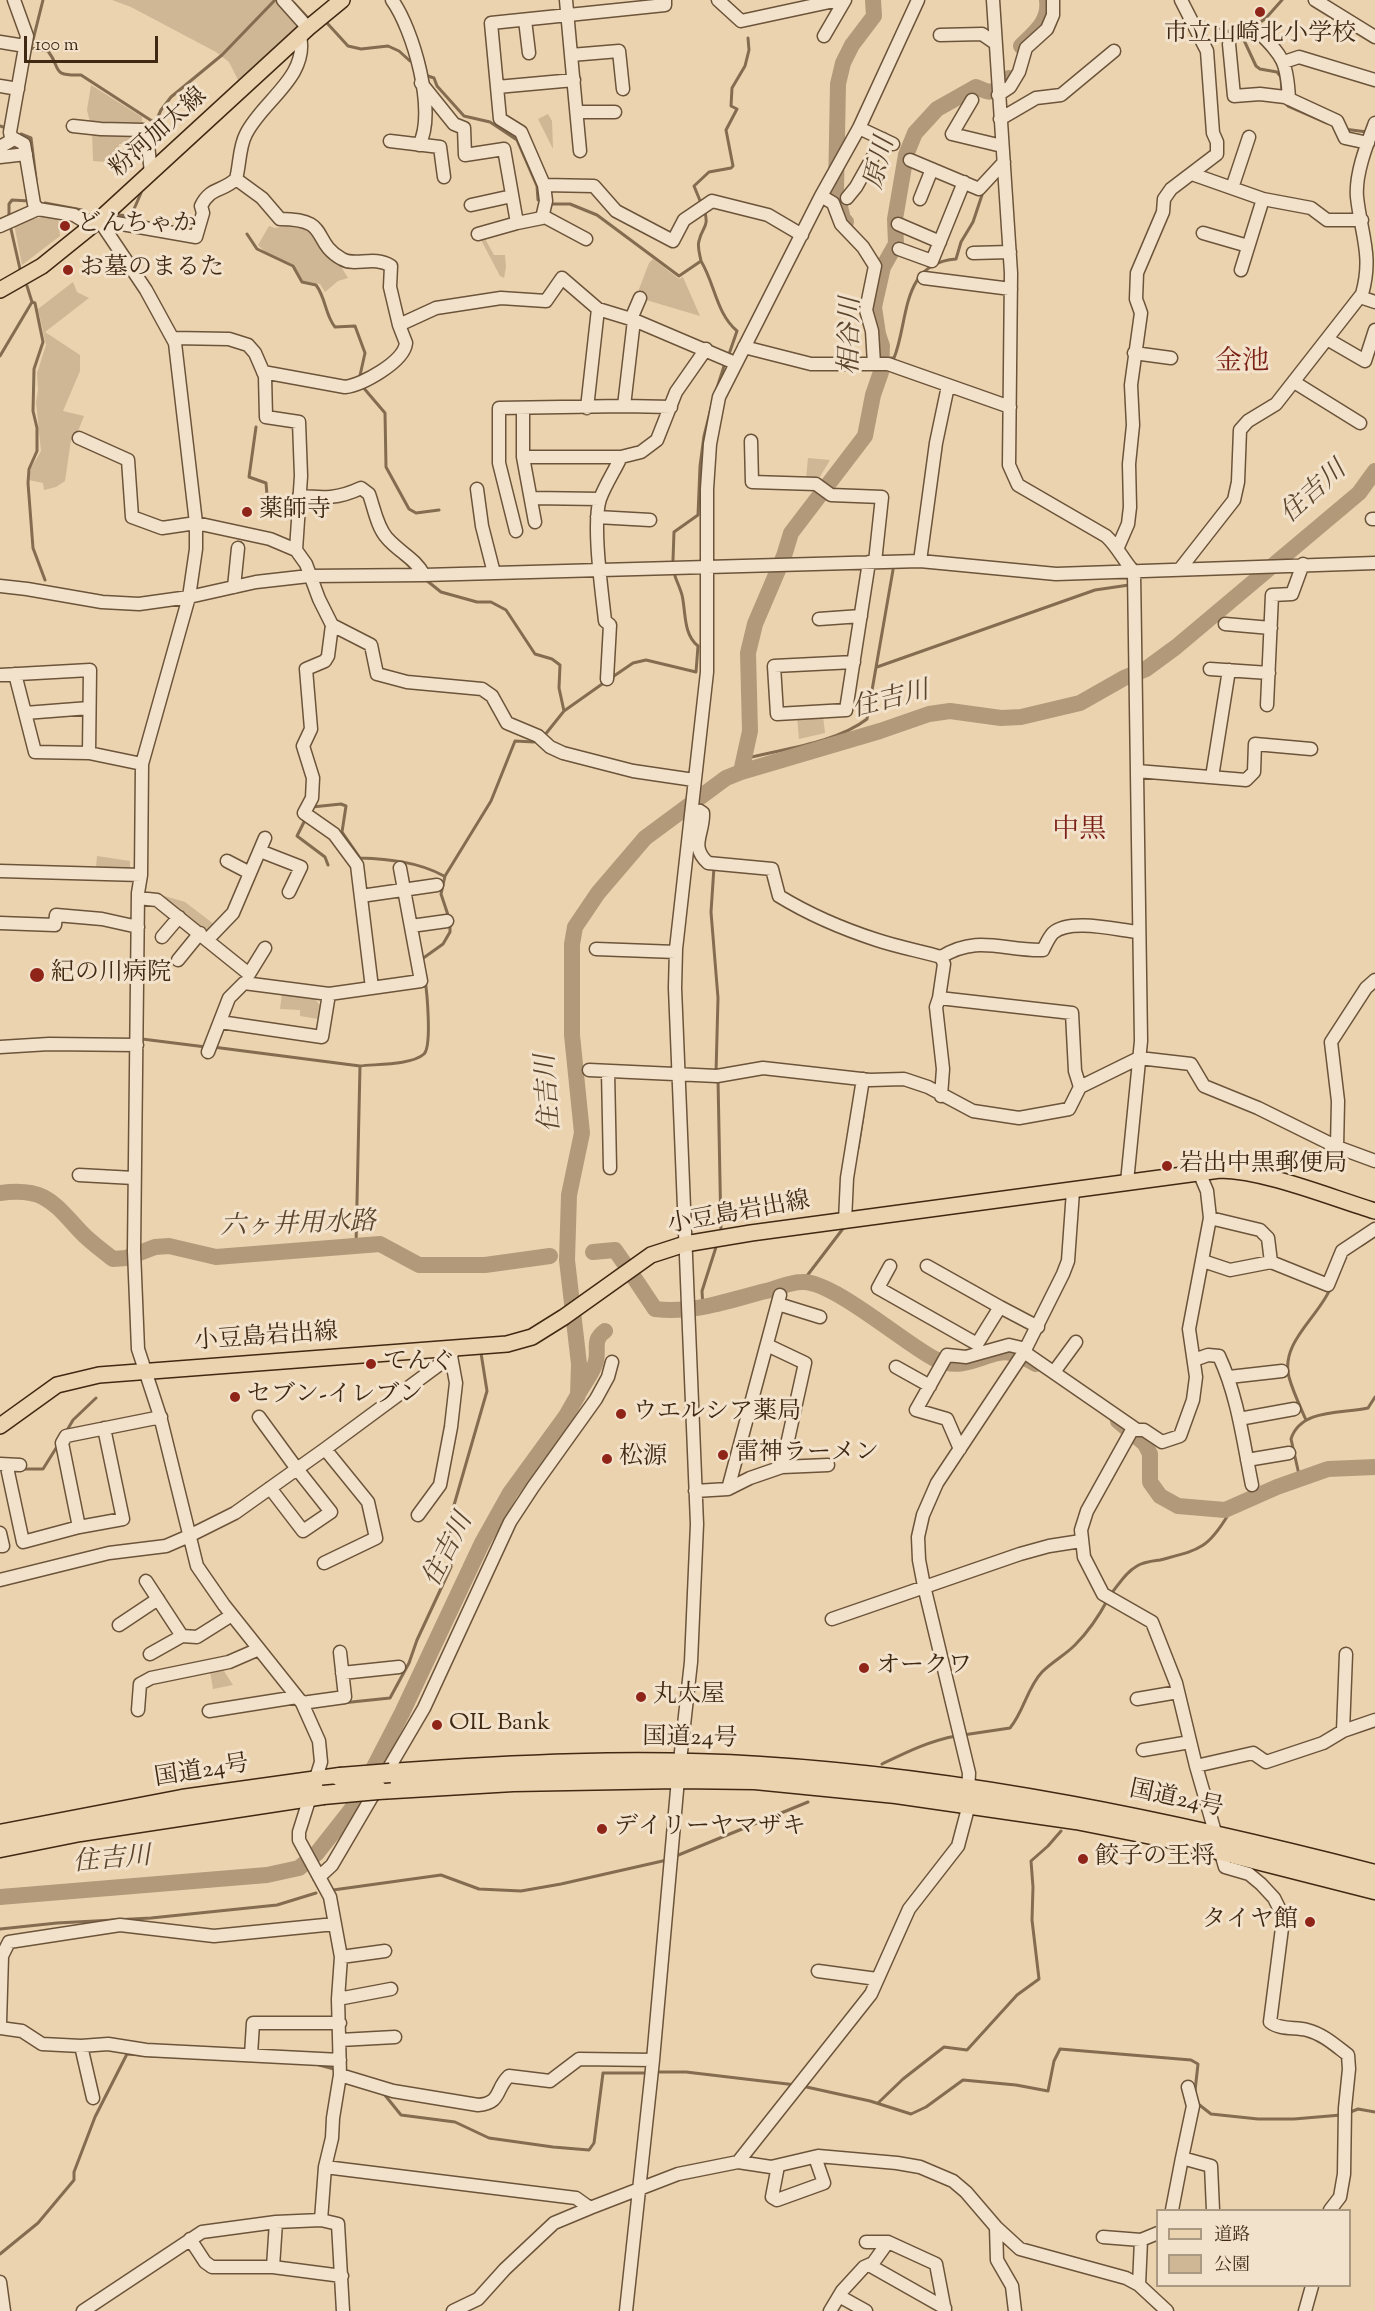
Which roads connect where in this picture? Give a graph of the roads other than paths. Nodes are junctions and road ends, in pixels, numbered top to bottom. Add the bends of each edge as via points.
1 (14, 0) edge
2 (283, 0) edge
3 (342, 0) edge
4 (566, 0) edge
5 (665, 0) edge
6 (718, 0) edge
7 (839, 0) edge
8 (844, 0) edge
9 (918, 0) edge
10 (993, 0) edge
11 (1053, 0) edge
12 (1181, 0) edge
13 (1316, 0) edge
14 (394, 1) edge
15 (329, 5) edge
16 (567, 15) junction
17 (525, 20) junction
18 (1256, 29) dead end
19 (304, 32) junction
20 (940, 35) dead end
21 (824, 36) dead end
22 (1375, 36) edge
23 (0, 42) edge
24 (995, 43) junction
25 (1229, 44) dead end
26 (25, 46) junction
27 (1114, 51) dead end
28 (529, 52) dead end
29 (571, 55) junction
30 (1284, 62) junction
31 (1375, 78) edge
32 (574, 80) junction
33 (421, 83) junction
34 (0, 86) edge
35 (497, 87) junction
36 (18, 89) junction
37 (622, 89) dead end
38 (998, 91) junction
39 (1284, 98) junction
40 (972, 100) dead end
41 (576, 112) junction
42 (615, 112) dead end
43 (1000, 119) junction
44 (73, 126) dead end
45 (859, 128) junction
46 (1372, 132) edge
47 (1249, 137) dead end
48 (14, 139) junction
49 (390, 141) dead end
50 (419, 145) junction
51 (1002, 146) junction
52 (0, 147) edge
53 (580, 151) dead end
54 (26, 154) junction
55 (0, 157) edge
56 (910, 160) dead end
57 (1004, 162) junction
58 (932, 169) junction
59 (151, 173) junction
60 (1192, 174) junction
61 (444, 177) dead end
62 (236, 179) junction
63 (964, 182) junction
64 (544, 186) junction
65 (1232, 188) junction
66 (512, 196) junction
67 (821, 196) junction
68 (847, 198) dead end
69 (920, 199) dead end
70 (1263, 199) junction
71 (471, 205) dead end
72 (38, 209) junction
73 (543, 216) junction
74 (99, 220) junction
75 (1362, 220) junction
76 (517, 223) junction
77 (898, 224) dead end
78 (0, 226) edge
79 (1203, 233) dead end
80 (478, 234) dead end
81 (802, 235) junction
82 (586, 239) dead end
83 (940, 242) junction
84 (1248, 246) junction
85 (899, 249) dead end
86 (1010, 252) junction
87 (973, 253) dead end
88 (1241, 270) dead end
89 (924, 278) dead end
90 (1011, 289) junction
91 (0, 290) edge
92 (1360, 297) junction
93 (640, 298) dead end
94 (1375, 302) edge
95 (598, 309) junction
96 (632, 320) junction
97 (399, 325) junction
98 (1375, 330) edge
99 (173, 338) junction
100 (1327, 339) junction
101 (744, 346) junction
102 (706, 349) junction
103 (1134, 353) junction
104 (1171, 358) dead end
105 (735, 363) junction
106 (874, 364) junction
107 (263, 372) junction
108 (1294, 382) junction
109 (948, 386) junction
110 (624, 406) junction
111 (671, 407) junction
112 (1010, 407) junction
113 (523, 408) junction
114 (587, 408) junction
115 (1360, 423) dead end
116 (79, 438) dead end
117 (751, 441) dead end
118 (523, 457) junction
119 (621, 457) junction
120 (477, 489) dead end
121 (299, 496) junction
122 (532, 498) junction
123 (600, 499) junction
124 (597, 518) junction
125 (650, 520) dead end
126 (535, 522) dead end
127 (196, 523) junction
128 (516, 531) dead end
129 (1118, 547) junction
130 (238, 548) dead end
131 (296, 550) junction
132 (920, 561) junction
133 (872, 562) junction
134 (1375, 562) edge
135 (1303, 564) junction
136 (708, 567) junction
137 (1180, 569) junction
138 (600, 570) junction
139 (1134, 572) junction
140 (494, 573) junction
141 (424, 575) junction
142 (309, 576) junction
143 (0, 586) edge
144 (234, 587) junction
145 (189, 597) junction
146 (861, 616) junction
147 (819, 618) dead end
148 (1225, 624) dead end
149 (332, 625) junction
150 (1271, 628) junction
151 (854, 662) junction
152 (1210, 669) dead end
153 (1229, 670) junction
154 (1269, 673) junction
155 (15, 674) junction
156 (0, 675) edge
157 (607, 679) dead end
158 (1267, 705) dead end
159 (89, 708) junction
160 (25, 713) junction
161 (1311, 749) dead end
162 (89, 753) junction
163 (142, 764) junction
164 (1137, 771) junction
165 (1212, 777) junction
166 (694, 780) junction
167 (691, 816) junction
168 (266, 838) dead end
169 (260, 851) junction
170 (227, 861) dead end
171 (400, 868) dead end
172 (0, 871) edge
173 (250, 873) junction
174 (141, 875) junction
175 (437, 885) dead end
176 (405, 890) junction
177 (289, 892) dead end
178 (361, 896) junction
179 (138, 898) junction
180 (179, 917) junction
181 (447, 921) dead end
182 (0, 923) edge
183 (411, 926) junction
184 (138, 927) junction
185 (1138, 932) junction
186 (204, 936) junction
187 (162, 937) dead end
188 (265, 948) dead end
189 (596, 949) dead end
190 (676, 952) junction
191 (940, 957) junction
192 (178, 960) dead end
193 (1375, 980) edge
194 (372, 988) junction
195 (329, 994) junction
196 (939, 998) junction
197 (220, 1022) junction
198 (137, 1045) junction
199 (0, 1047) edge
200 (208, 1052) dead end
201 (1139, 1058) junction
202 (589, 1070) dead end
203 (608, 1071) junction
204 (678, 1074) junction
205 (863, 1079) junction
206 (1080, 1088) junction
207 (941, 1096) junction
208 (1337, 1147) junction
209 (1375, 1161) edge
210 (610, 1168) dead end
211 (1199, 1172) junction
212 (79, 1175) dead end
213 (134, 1178) junction
214 (1127, 1182) junction
215 (1073, 1191) junction
216 (1375, 1211) edge
217 (1210, 1218) junction
218 (845, 1221) junction
219 (1375, 1229) edge
220 (685, 1244) junction
221 (1203, 1261) junction
222 (1271, 1262) junction
223 (890, 1266) dead end
224 (927, 1266) dead end
225 (1000, 1307) junction
226 (820, 1317) dead end
227 (1038, 1327) junction
228 (1076, 1342) dead end
229 (767, 1345) junction
230 (452, 1353) junction
231 (1023, 1353) junction
232 (1194, 1360) junction
233 (612, 1362) dead end
234 (896, 1367) dead end
235 (144, 1371) junction
236 (1282, 1371) dead end
237 (1054, 1372) junction
238 (1229, 1377) junction
239 (930, 1386) junction
240 (1294, 1409) dead end
241 (161, 1417) junction
242 (259, 1417) dead end
243 (1239, 1419) junction
244 (0, 1426) edge
245 (105, 1428) junction
246 (1137, 1430) junction
247 (325, 1449) junction
248 (960, 1449) junction
249 (1288, 1453) dead end
250 (1247, 1460) junction
251 (20, 1465) dead end
252 (828, 1465) dead end
253 (782, 1467) junction
254 (4, 1468) edge
255 (297, 1469) junction
256 (1252, 1485) dead end
257 (270, 1488) junction
258 (728, 1489) junction
259 (696, 1491) junction
260 (418, 1515) dead end
261 (79, 1527) junction
262 (0, 1533) edge
263 (189, 1536) junction
264 (1081, 1541) junction
265 (0, 1546) edge
266 (324, 1563) dead end
267 (0, 1580) edge
268 (146, 1581) dead end
269 (924, 1586) junction
270 (158, 1599) junction
271 (231, 1615) junction
272 (832, 1619) dead end
273 (119, 1624) dead end
274 (182, 1636) junction
275 (259, 1649) junction
276 (340, 1652) dead end
277 (150, 1654) dead end
278 (1346, 1654) dead end
279 (399, 1667) dead end
280 (342, 1673) junction
281 (1178, 1692) junction
282 (1137, 1699) dead end
283 (299, 1700) junction
284 (138, 1710) dead end
285 (209, 1711) dead end
286 (1375, 1720) edge
287 (1343, 1731) junction
288 (1190, 1742) junction
289 (1143, 1750) dead end
290 (1197, 1766) junction
291 (680, 1771) junction
292 (316, 1791) junction
293 (967, 1796) junction
294 (0, 1834) edge
295 (1218, 1842) junction
296 (0, 1848) edge
297 (317, 1873) junction
298 (1375, 1874) edge
299 (1375, 1890) edge
300 (335, 1923) junction
301 (385, 1951) dead end
302 (2, 1953) edge
303 (341, 1957) junction
304 (818, 1971) dead end
305 (2, 1979) edge
306 (877, 1979) junction
307 (391, 1989) dead end
308 (338, 1999) junction
309 (0, 2023) edge
310 (340, 2023) junction
311 (0, 2028) edge
312 (395, 2037) dead end
313 (340, 2040) junction
314 (81, 2046) junction
315 (251, 2055) junction
316 (340, 2060) junction
317 (653, 2060) junction
318 (340, 2075) junction
319 (1188, 2087) dead end
320 (93, 2098) dead end
321 (815, 2157) junction
322 (1182, 2158) junction
323 (738, 2162) junction
324 (778, 2166) junction
325 (325, 2167) junction
326 (640, 2188) junction
327 (590, 2208) junction
328 (1172, 2209) edge
329 (1213, 2209) edge
330 (1331, 2209) edge
331 (321, 2220) junction
332 (276, 2222) junction
333 (996, 2227) junction
334 (1156, 2234) edge
335 (1103, 2237) dead end
336 (190, 2239) junction
337 (1140, 2240) junction
338 (866, 2242) dead end
339 (888, 2242) junction
340 (869, 2265) junction
341 (273, 2267) junction
342 (342, 2276) junction
343 (0, 2282) edge
344 (1139, 2285) junction
345 (1312, 2287) edge
346 (839, 2296) junction
347 (945, 2309) edge
348 (458, 2310) edge
349 (4, 2311) edge
350 (83, 2311) edge
351 (343, 2311) edge
352 (626, 2311) edge
353 (830, 2311) edge
354 (866, 2311) edge
355 (1015, 2311) edge
356 (1167, 2311) edge
357 (1305, 2311) edge

1 - 26 street via 27,36
2 - 19 street
3 - 15 main road, 粉河加太線
4 - 16 street
5 - 16 street via 665,5
6 - 7 street via 741,21
8 - 21 street
9 - 45 street
10 - 24 street
11 - 38 street via 1053,15 1047,29 1026,48 1010,87
12 - 60 street via 1207,51 1217,142 1217,154
13 - 22 street
14 - 33 street via 416,51
15 - 19 main road, 粉河加太線
16 - 17 street
16 - 29 street
17 - 28 street
17 - 35 street via 491,23
18 - 30 street
19 - 59 main road, 粉河加太線
19 - 62 street via 296,67 245,136
20 - 24 street via 982,34
23 - 26 street
24 - 38 street
25 - 39 street via 1234,96 1260,94
26 - 36 street
27 - 43 street via 1061,95 1036,98
29 - 32 street
29 - 37 street via 619,51
30 - 31 street via 1299,57
30 - 39 street via 1289,76
32 - 35 street
32 - 41 street
33 - 50 street via 426,130
33 - 66 street via 454,124 464,128 465,155 504,149
34 - 36 street
35 - 64 street via 500,119 521,132
36 - 48 street via 10,132
38 - 43 street
39 - 46 street via 1337,121 1345,138
40 - 51 street via 952,134
41 - 42 street
41 - 53 street
43 - 51 street
44 - 59 street via 144,130
45 - 67 street
45 - 68 street via 888,142
46 - 75 street via 1357,194
47 - 65 street
48 - 52 street
48 - 54 street via 24,144
49 - 50 street
50 - 61 street via 440,147
51 - 57 street
54 - 55 street
54 - 72 street
56 - 58 street
57 - 63 street via 979,189
57 - 86 street
58 - 63 street
58 - 69 street
59 - 74 main road, 粉河加太線
60 - 65 street
60 - 103 street via 1164,199 1137,273 1136,299 1141,313
62 - 74 street via 206,196 196,237
62 - 97 street via 262,198 280,219 300,219 315,226 334,254 345,261 383,261 391,266 390,287
63 - 83 street
64 - 73 street
64 - 81 street via 594,186 616,211 673,242 684,220 712,201 768,215
65 - 70 street
66 - 71 street
66 - 76 street
67 - 81 street
67 - 106 street via 833,203 841,224 875,266 866,310
70 - 75 street via 1311,208 1327,220
70 - 84 street
72 - 74 street
72 - 78 street
73 - 76 street
73 - 82 street
74 - 91 main road, 粉河加太線 via 42,266
74 - 99 street
75 - 92 street via 1368,275
76 - 80 street
77 - 83 street
79 - 84 street
81 - 101 street
83 - 85 street via 932,261
84 - 88 street
86 - 87 street
86 - 90 street
89 - 90 street
90 - 112 street
92 - 94 street
92 - 100 street
93 - 96 street
95 - 96 street
95 - 97 street via 562,278 546,301 501,298 436,308
95 - 114 street
96 - 102 street
96 - 110 street
97 - 107 street via 406,343 401,356 352,386
98 - 100 street via 1365,360
99 - 107 street via 229,339 248,345
99 - 127 street via 178,351
100 - 108 street
101 - 105 street
101 - 106 street via 811,364
102 - 105 street
102 - 111 street via 676,392
103 - 104 street
103 - 129 street via 1130,507
105 - 136 street via 719,397 710,444 706,489
106 - 109 street via 888,364
107 - 121 street via 266,417 299,422
108 - 115 street
108 - 137 street via 1276,404 1240,430 1234,500
109 - 112 street
109 - 132 street
110 - 111 street
110 - 114 street
111 - 119 street via 657,440 641,452
112 - 129 street via 1007,449 1018,485 1106,536
113 - 114 street
113 - 118 street
113 - 128 street via 499,408 499,463
116 - 127 street via 128,460 132,517 162,528
117 - 133 street via 752,482 816,484 831,495 882,497
118 - 119 street
118 - 122 street
119 - 123 street
120 - 140 street
121 - 131 street
121 - 141 street via 331,498 361,488 366,490 382,531
122 - 123 street
122 - 126 street
123 - 124 street
124 - 125 street
124 - 138 street
127 - 131 street via 270,539
127 - 145 street
129 - 139 street
130 - 144 street
131 - 142 street
132 - 133 street
132 - 139 street via 1056,574
133 - 136 street
133 - 146 street
134 - 135 street
135 - 137 street
135 - 150 street via 1292,594 1272,595
136 - 138 street
136 - 166 street via 707,672
137 - 139 street
138 - 140 street
138 - 157 street via 605,621 610,625
139 - 164 street
140 - 141 street
141 - 142 street
142 - 144 street
142 - 149 street
143 - 145 street via 102,602 139,604
144 - 145 street
145 - 163 street
146 - 147 street
146 - 151 street
148 - 150 street
149 - 166 street via 371,645 377,674 407,682 482,690 492,696 507,723 562,753 633,771
149 - 178 street via 328,656 306,669 311,729 303,746 313,788 304,813 334,834 357,865
150 - 154 street
151 - 151 street via 846,710 777,714 774,666
152 - 153 street
153 - 154 street
153 - 165 street
154 - 158 street
155 - 156 street
155 - 159 street via 90,670
155 - 160 street
159 - 160 street
159 - 162 street
160 - 162 street via 34,752
161 - 165 street via 1256,744 1254,772 1246,780
162 - 163 street
163 - 174 street
164 - 165 street
164 - 185 street
166 - 167 street
167 - 190 street
167 - 191 street via 703,813 698,847 700,856 708,862 772,869 779,896 797,906 880,941
168 - 169 street
169 - 173 street
169 - 177 street via 301,867
170 - 173 street
171 - 176 street
172 - 174 street
173 - 186 street via 233,913
174 - 179 street
175 - 176 street
176 - 178 street
176 - 183 street
178 - 194 street
179 - 180 street via 157,900
179 - 184 street
180 - 186 street
180 - 187 street
181 - 183 street
182 - 184 street via 55,925 56,915
183 - 194 street via 421,981
184 - 198 street
185 - 191 street via 1079,926 1052,934 1043,950 972,944
185 - 201 street
186 - 188 street via 249,974
186 - 192 street
189 - 190 street
190 - 204 street
191 - 196 street via 944,964
193 - 208 street via 1331,1042 1338,1101
194 - 195 street
195 - 197 street via 243,983 229,998
195 - 197 street via 322,1037
196 - 206 street via 1072,1013 1075,1071
196 - 207 street via 936,1007 943,1069
197 - 200 street
198 - 199 street
198 - 213 street
201 - 206 street
201 - 208 street via 1191,1064 1204,1086
201 - 214 street
202 - 203 street
203 - 204 street
203 - 210 street
204 - 205 street via 717,1076 763,1068
204 - 220 street
205 - 207 street via 904,1079
205 - 218 street via 847,1178
206 - 207 street via 1069,1109 1019,1118 973,1112
208 - 209 street
211 - 214 main road, 小豆島岩出線
211 - 216 main road, 小豆島岩出線 via 1239,1170
211 - 217 street via 1207,1191
212 - 213 street
213 - 235 street via 138,1349
214 - 215 main road, 小豆島岩出線
215 - 218 main road, 小豆島岩出線
215 - 227 street via 1068,1261
217 - 221 street
217 - 222 street via 1260,1230 1268,1238
218 - 220 main road, 小豆島岩出線
219 - 222 street via 1342,1251 1328,1285
220 - 230 main road, 小豆島岩出線 via 651,1255 532,1337
220 - 259 street
221 - 222 street via 1230,1270
221 - 232 street via 1189,1329
223 - 225 street via 878,1288 977,1344
224 - 225 street
225 - 227 street
226 - 229 street via 779,1300
227 - 231 street
228 - 237 street
229 - 253 street via 805,1363
229 - 258 street
230 - 235 main road, 小豆島岩出線
230 - 247 street
230 - 260 street via 456,1383 440,1485
231 - 237 street
231 - 239 street via 1009,1345 966,1357 947,1355
231 - 248 street
232 - 238 street via 1208,1354 1219,1356
232 - 246 street via 1193,1400 1180,1436 1162,1442 1144,1430
233 - 297 street via 596,1399 510,1522 424,1708 333,1865
234 - 239 street
235 - 241 street
235 - 244 main road, 小豆島岩出線 via 99,1375 57,1385
236 - 238 street
237 - 246 street
238 - 243 street
239 - 248 street via 916,1410 948,1419
240 - 243 street
241 - 245 street
241 - 263 street
242 - 255 street
243 - 250 street
245 - 261 street via 66,1436 62,1443
245 - 261 street via 123,1519
246 - 264 street via 1132,1430 1087,1511
247 - 255 street
247 - 266 street via 368,1502 376,1538
248 - 269 street via 937,1483 923,1515 918,1537
249 - 250 street
250 - 256 street
251 - 254 street
252 - 253 street
253 - 258 street
254 - 261 street via 23,1542
255 - 257 street
255 - 257 street via 331,1512 303,1531
257 - 263 street via 235,1513
258 - 259 street
259 - 291 street via 691,1662
262 - 265 street
263 - 267 street via 166,1546 109,1553
263 - 271 street via 197,1566
264 - 269 street via 1049,1545
264 - 281 street via 1084,1557 1103,1594 1152,1622
268 - 270 street
269 - 272 street
269 - 293 street via 969,1773
270 - 273 street
270 - 274 street
271 - 274 street via 197,1637
271 - 275 street
274 - 277 street
275 - 283 street
275 - 284 street via 229,1662 151,1677 140,1684
276 - 280 street
278 - 287 street
279 - 280 street
280 - 283 street via 345,1697
281 - 282 street
281 - 288 street
283 - 285 street
283 - 292 street via 320,1741
286 - 287 street
287 - 290 street via 1323,1743 1266,1762 1253,1754
288 - 289 street
288 - 290 street
290 - 295 street
291 - 292 highway, 国道24号, bridge
291 - 292 highway, 国道24号, bridge via 519,1764 340,1777
291 - 293 highway, 国道24号 via 896,1794
291 - 317 street
292 - 294 highway, 国道24号 via 182,1799
292 - 296 highway, 国道24号
292 - 297 street via 299,1832
293 - 295 highway, 国道24号 via 1076,1820
293 - 306 street via 958,1846 909,1909
295 - 298 highway, 国道24号
295 - 299 highway, 国道24号
295 - 330 street via 1225,1867 1249,1874 1274,1898 1281,1912 1270,2022 1308,2030 1348,2055 1344,2174 1340,2197
297 - 300 street via 330,1897
300 - 302 street via 214,1936 120,1925 9,1941
300 - 303 street
301 - 303 street
302 - 305 street
303 - 308 street
304 - 306 street
305 - 309 street
306 - 323 street via 871,1994
307 - 308 street
308 - 310 street
310 - 313 street
310 - 315 street via 253,2023
311 - 314 street via 22,2031 42,2043
312 - 313 street
313 - 316 street
314 - 315 street via 108,2044 146,2050
314 - 320 street
315 - 316 street
316 - 318 street
317 - 318 street via 579,2059 550,2081 509,2076 489,2104 478,2105 393,2091
317 - 326 street
318 - 325 street
319 - 322 street via 1192,2106
321 - 324 street
321 - 324 street via 824,2183 777,2200 772,2197
321 - 333 street via 897,2163 935,2172 966,2192
322 - 328 street
322 - 329 street via 1211,2166
323 - 324 street
323 - 326 street via 678,2174
325 - 327 street via 576,2198
325 - 331 street
326 - 327 street
326 - 352 street
327 - 348 street via 554,2223 478,2299
331 - 332 street
331 - 342 street via 338,2224
332 - 336 street via 202,2232
332 - 341 street
333 - 344 street via 1020,2248
333 - 355 street via 997,2260 1012,2286
334 - 337 street
335 - 337 street
336 - 341 street via 208,2266
336 - 350 street
337 - 344 street
338 - 339 street
339 - 340 street
339 - 347 street via 936,2264
340 - 346 street
340 - 347 street
341 - 342 street
342 - 351 street
343 - 349 street
344 - 356 street
345 - 357 street
346 - 353 street
346 - 354 street

